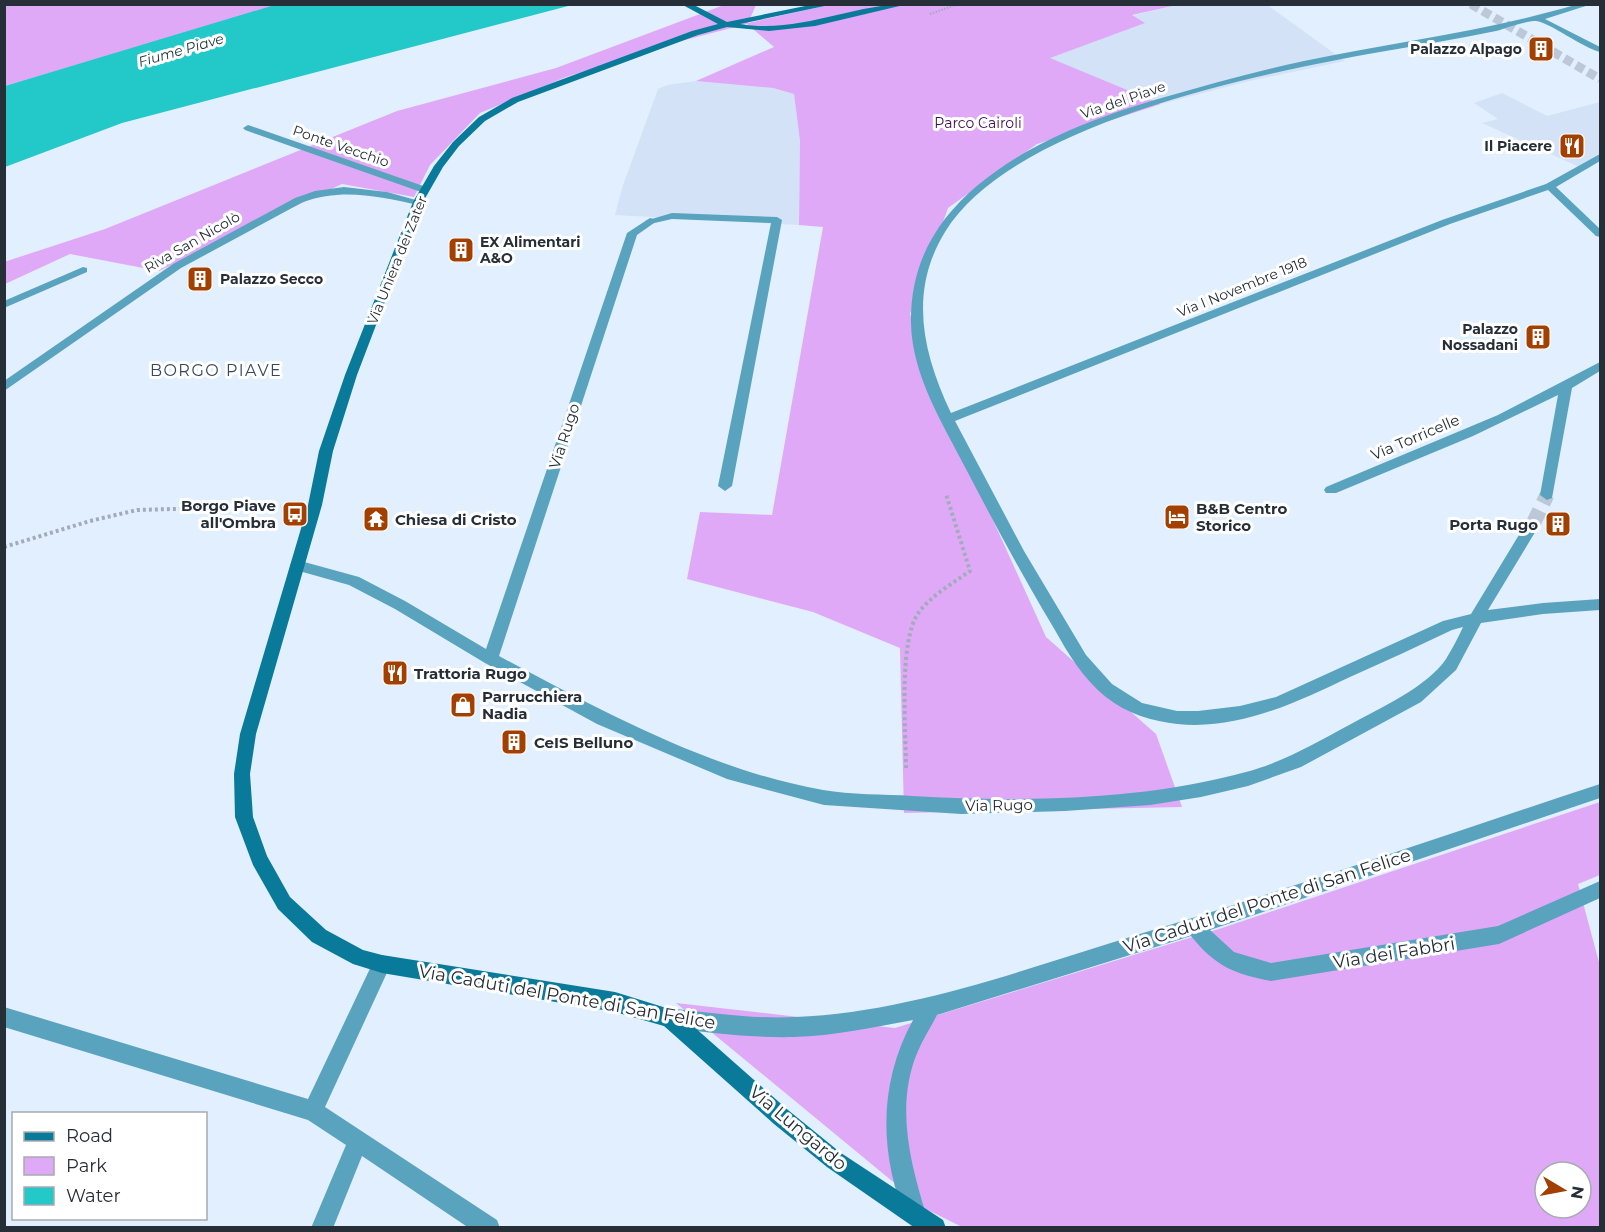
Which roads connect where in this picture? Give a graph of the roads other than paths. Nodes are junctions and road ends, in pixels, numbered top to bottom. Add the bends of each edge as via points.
1 (685, 4) edge
2 (830, 4) edge
3 (904, 4) edge
4 (1588, 4) edge
5 (1540, 20) junction
6 (722, 23) junction
7 (1600, 50) edge
8 (248, 128) dead end
9 (1600, 157) edge
10 (1550, 186) junction
11 (425, 190) junction
12 (418, 202) junction
13 (1600, 234) edge
14 (83, 270) dead end
15 (4, 305) edge
16 (1600, 366) edge
17 (4, 387) edge
18 (1566, 388) junction
19 (946, 420) junction
20 (725, 486) dead end
21 (1331, 490) dead end
22 (1547, 495) tunnel mouth
23 (1533, 524) tunnel mouth
24 (297, 566) junction
25 (1600, 604) edge
26 (1476, 618) junction
27 (490, 659) junction
28 (1600, 791) edge
29 (1600, 889) edge
30 (1195, 926) junction
31 (382, 964) junction
32 (931, 1007) junction
33 (4, 1017) edge
34 (669, 1018) junction
35 (313, 1111) junction
36 (358, 1141) junction
37 (915, 1214) junction
38 (322, 1227) edge
39 (489, 1227) edge
40 (935, 1227) edge

1 - 6 street
2 - 6 street, Via Uniera dei Zater
3 - 6 street via 784,27
4 - 5 street, Via del Piave
5 - 7 street
5 - 19 street, Via del Piave via 1267,72 1190,93 1105,118 1010,165 958,208 936,236 923,267 917,296 917,329 925,369
6 - 11 street, Via Uniera dei Zater via 498,109 456,144
8 - 11 street, Ponte Vecchio
9 - 10 street, Via I Novembre 1918
10 - 13 street
10 - 19 street, Via I Novembre 1918 via 1446,222
11 - 12 street, Via Uniera dei Zater
12 - 17 street, Riva San Nicolò via 346,189 310,196 177,266
12 - 24 street, Via Uniera dei Zater via 351,375 326,451
14 - 15 street
16 - 18 street, Via Torricelle
18 - 21 street, Via Torricelle
18 - 22 street
19 - 26 street via 1018,555 1085,667 1120,699 1148,711 1198,718 1252,711 1280,702 1448,625
20 - 27 street, Via Rugo via 777,220 672,216 650,221 632,233
23 - 26 street, Via Rugo
24 - 27 street, Via Rugo via 354,581
24 - 31 street, Via Caduti del Ponte di San Felice via 248,734 242,774 244,817 259,859 284,903 319,936 360,958
25 - 26 street
26 - 27 street, Via Rugo via 1450,666 1433,683 1415,697 1295,762 1201,790 1065,804 906,804 824,798 733,774 603,719
28 - 30 street, Via Caduti del Ponte di San Felice
29 - 30 street, Via dei Fabbri via 1499,935 1270,972 1240,967 1214,950
30 - 32 street, Via Caduti del Ponte di San Felice
31 - 34 street, Via Caduti del Ponte di San Felice via 615,1002
31 - 35 street
32 - 34 street, Via Caduti del Ponte di San Felice via 843,1023 794,1027 733,1026
32 - 37 street via 908,1049 899,1083 900,1164
33 - 35 street
34 - 37 street, Via Lungardo via 834,1160
35 - 36 street
36 - 38 street
36 - 39 street
37 - 40 street, Via Lungardo

